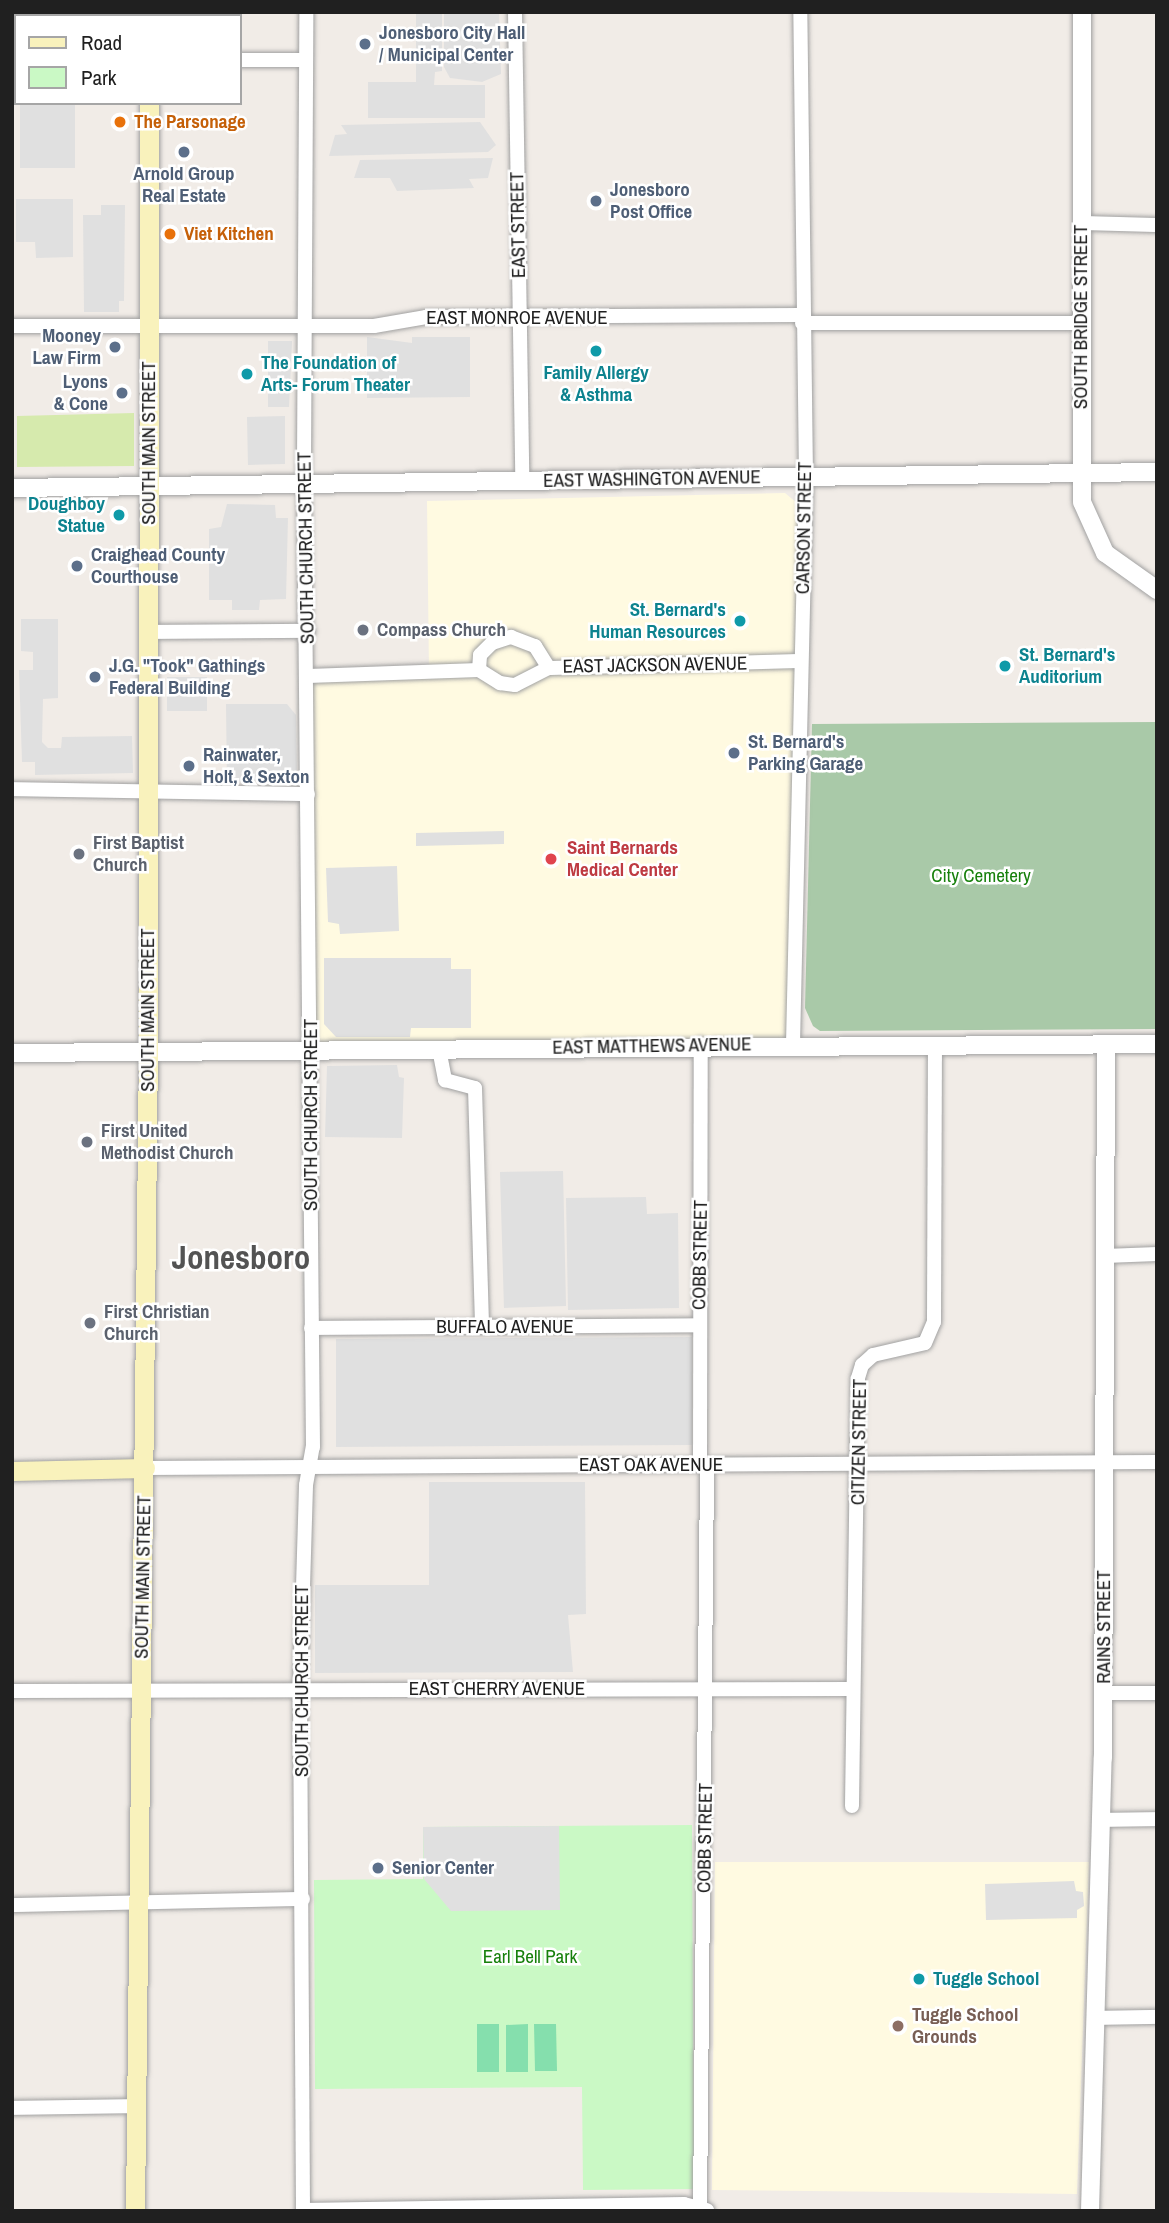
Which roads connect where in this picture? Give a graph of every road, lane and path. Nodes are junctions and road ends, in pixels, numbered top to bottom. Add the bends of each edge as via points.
1 (306, 12) edge
2 (515, 12) edge
3 (800, 12) edge
4 (1082, 12) edge
5 (305, 60) junction
6 (242, 61) edge
7 (149, 105) edge
8 (1081, 223) junction
9 (1157, 225) edge
10 (520, 319) junction
11 (801, 319) junction
12 (1080, 323) junction
13 (12, 326) edge
14 (149, 326) junction
15 (304, 326) junction
16 (1157, 472) edge
17 (1080, 473) junction
18 (806, 477) junction
19 (522, 480) junction
20 (304, 483) junction
21 (148, 486) junction
22 (12, 488) edge
23 (1157, 590) edge
24 (308, 631) junction
25 (149, 632) junction
26 (800, 661) junction
27 (549, 668) junction
28 (479, 670) junction
29 (308, 676) junction
30 (12, 789) edge
31 (149, 793) junction
32 (308, 794) junction
33 (701, 1044) junction
34 (793, 1044) junction
35 (935, 1044) junction
36 (1106, 1044) junction
37 (1157, 1044) edge
38 (439, 1049) junction
39 (311, 1051) junction
40 (12, 1053) edge
41 (148, 1054) junction
42 (1157, 1254) edge
43 (1105, 1256) junction
44 (699, 1325) junction
45 (482, 1327) junction
46 (311, 1328) junction
47 (1104, 1462) junction
48 (1157, 1462) edge
49 (858, 1464) junction
50 (704, 1465) junction
51 (309, 1467) junction
52 (145, 1468) junction
53 (12, 1471) edge
54 (300, 1688) junction
55 (706, 1689) junction
56 (853, 1689) junction
57 (12, 1690) edge
58 (141, 1690) junction
59 (1104, 1693) junction
60 (1157, 1693) edge
61 (852, 1806) dead end
62 (1157, 1819) edge
63 (1102, 1820) junction
64 (303, 1899) junction
65 (139, 1900) junction
66 (12, 1905) edge
67 (1157, 2017) edge
68 (1098, 2018) junction
69 (136, 2106) junction
70 (12, 2108) edge
71 (303, 2210) edge
72 (703, 2210) edge
73 (135, 2211) edge
74 (1090, 2211) edge

1 - 5 street, SOUTH CHURCH STREET
2 - 10 street, EAST STREET
3 - 11 street, CARSON STREET
4 - 8 street, SOUTH BRIDGE STREET
5 - 6 street
5 - 15 street, SOUTH CHURCH STREET
7 - 14 main road, SOUTH MAIN STREET
8 - 9 street
8 - 12 street, SOUTH BRIDGE STREET
10 - 11 street, EAST MONROE AVENUE
10 - 15 street, EAST MONROE AVENUE via 426,317 374,326
10 - 19 street, EAST STREET
11 - 12 street, EAST MONROE AVENUE
11 - 18 street, CARSON STREET
12 - 17 street, SOUTH BRIDGE STREET
13 - 14 street, EAST MONROE AVENUE
14 - 15 street, EAST MONROE AVENUE
14 - 21 main road, SOUTH MAIN STREET
15 - 20 street, SOUTH CHURCH STREET
16 - 17 street, EAST WASHINGTON AVENUE
17 - 18 street, EAST WASHINGTON AVENUE
17 - 23 street, SOUTH BRIDGE STREET via 1087,521 1100,546 1128,573
18 - 19 street, EAST WASHINGTON AVENUE
18 - 26 street, CARSON STREET
19 - 20 street, EAST WASHINGTON AVENUE
20 - 21 street, EAST WASHINGTON AVENUE
20 - 24 street, SOUTH CHURCH STREET
21 - 22 street, EAST WASHINGTON AVENUE
21 - 25 main road, SOUTH MAIN STREET
24 - 25 street
24 - 29 street, SOUTH CHURCH STREET
25 - 31 main road, SOUTH MAIN STREET
26 - 27 street, EAST JACKSON AVENUE
26 - 34 street, CARSON STREET
27 - 28 street, EAST JACKSON AVENUE via 515,685 500,683
27 - 28 street via 535,646 511,637 492,643 480,655
28 - 29 street, EAST JACKSON AVENUE
29 - 32 street, SOUTH CHURCH STREET
30 - 31 street
31 - 32 street
31 - 41 main road, SOUTH MAIN STREET
32 - 39 street, SOUTH CHURCH STREET
33 - 34 street, EAST MATTHEWS AVENUE
33 - 38 street, EAST MATTHEWS AVENUE
33 - 44 street, COBB STREET
34 - 35 street, EAST MATTHEWS AVENUE
35 - 36 street, EAST MATTHEWS AVENUE
35 - 49 street, CITIZEN STREET via 934,1322 925,1343 873,1356 862,1365
36 - 37 street, EAST MATTHEWS AVENUE
36 - 43 street, RAINS STREET
38 - 39 street, EAST MATTHEWS AVENUE
38 - 45 street via 445,1080 475,1088
39 - 41 street, EAST MATTHEWS AVENUE
39 - 46 street, SOUTH CHURCH STREET
40 - 41 street, EAST MATTHEWS AVENUE
41 - 52 main road, SOUTH MAIN STREET
42 - 43 street
43 - 47 street, RAINS STREET
44 - 45 street, BUFFALO AVENUE
44 - 50 street, COBB STREET
45 - 46 street, BUFFALO AVENUE
46 - 51 street, SOUTH CHURCH STREET
47 - 48 street, EAST OAK AVENUE
47 - 49 street, EAST OAK AVENUE
47 - 59 street, RAINS STREET
49 - 50 street, EAST OAK AVENUE
49 - 56 street, CITIZEN STREET
50 - 51 street, EAST OAK AVENUE
50 - 55 street, COBB STREET
51 - 52 street, EAST OAK AVENUE
51 - 54 street, SOUTH CHURCH STREET
52 - 53 main road
52 - 58 main road, SOUTH MAIN STREET
54 - 55 street, EAST CHERRY AVENUE
54 - 58 street, EAST CHERRY AVENUE
54 - 64 street, SOUTH CHURCH STREET
55 - 56 street, EAST CHERRY AVENUE
55 - 72 street, COBB STREET
56 - 61 street, CITIZEN STREET
57 - 58 street, EAST CHERRY AVENUE
58 - 65 main road, SOUTH MAIN STREET
59 - 60 street
59 - 63 street, RAINS STREET
62 - 63 street
63 - 68 street, RAINS STREET
64 - 65 street
64 - 71 street, SOUTH CHURCH STREET
65 - 66 street
65 - 69 main road, SOUTH MAIN STREET
67 - 68 street
68 - 74 street, RAINS STREET
69 - 70 street
69 - 73 main road, SOUTH MAIN STREET
71 - 72 street via 684,2204

